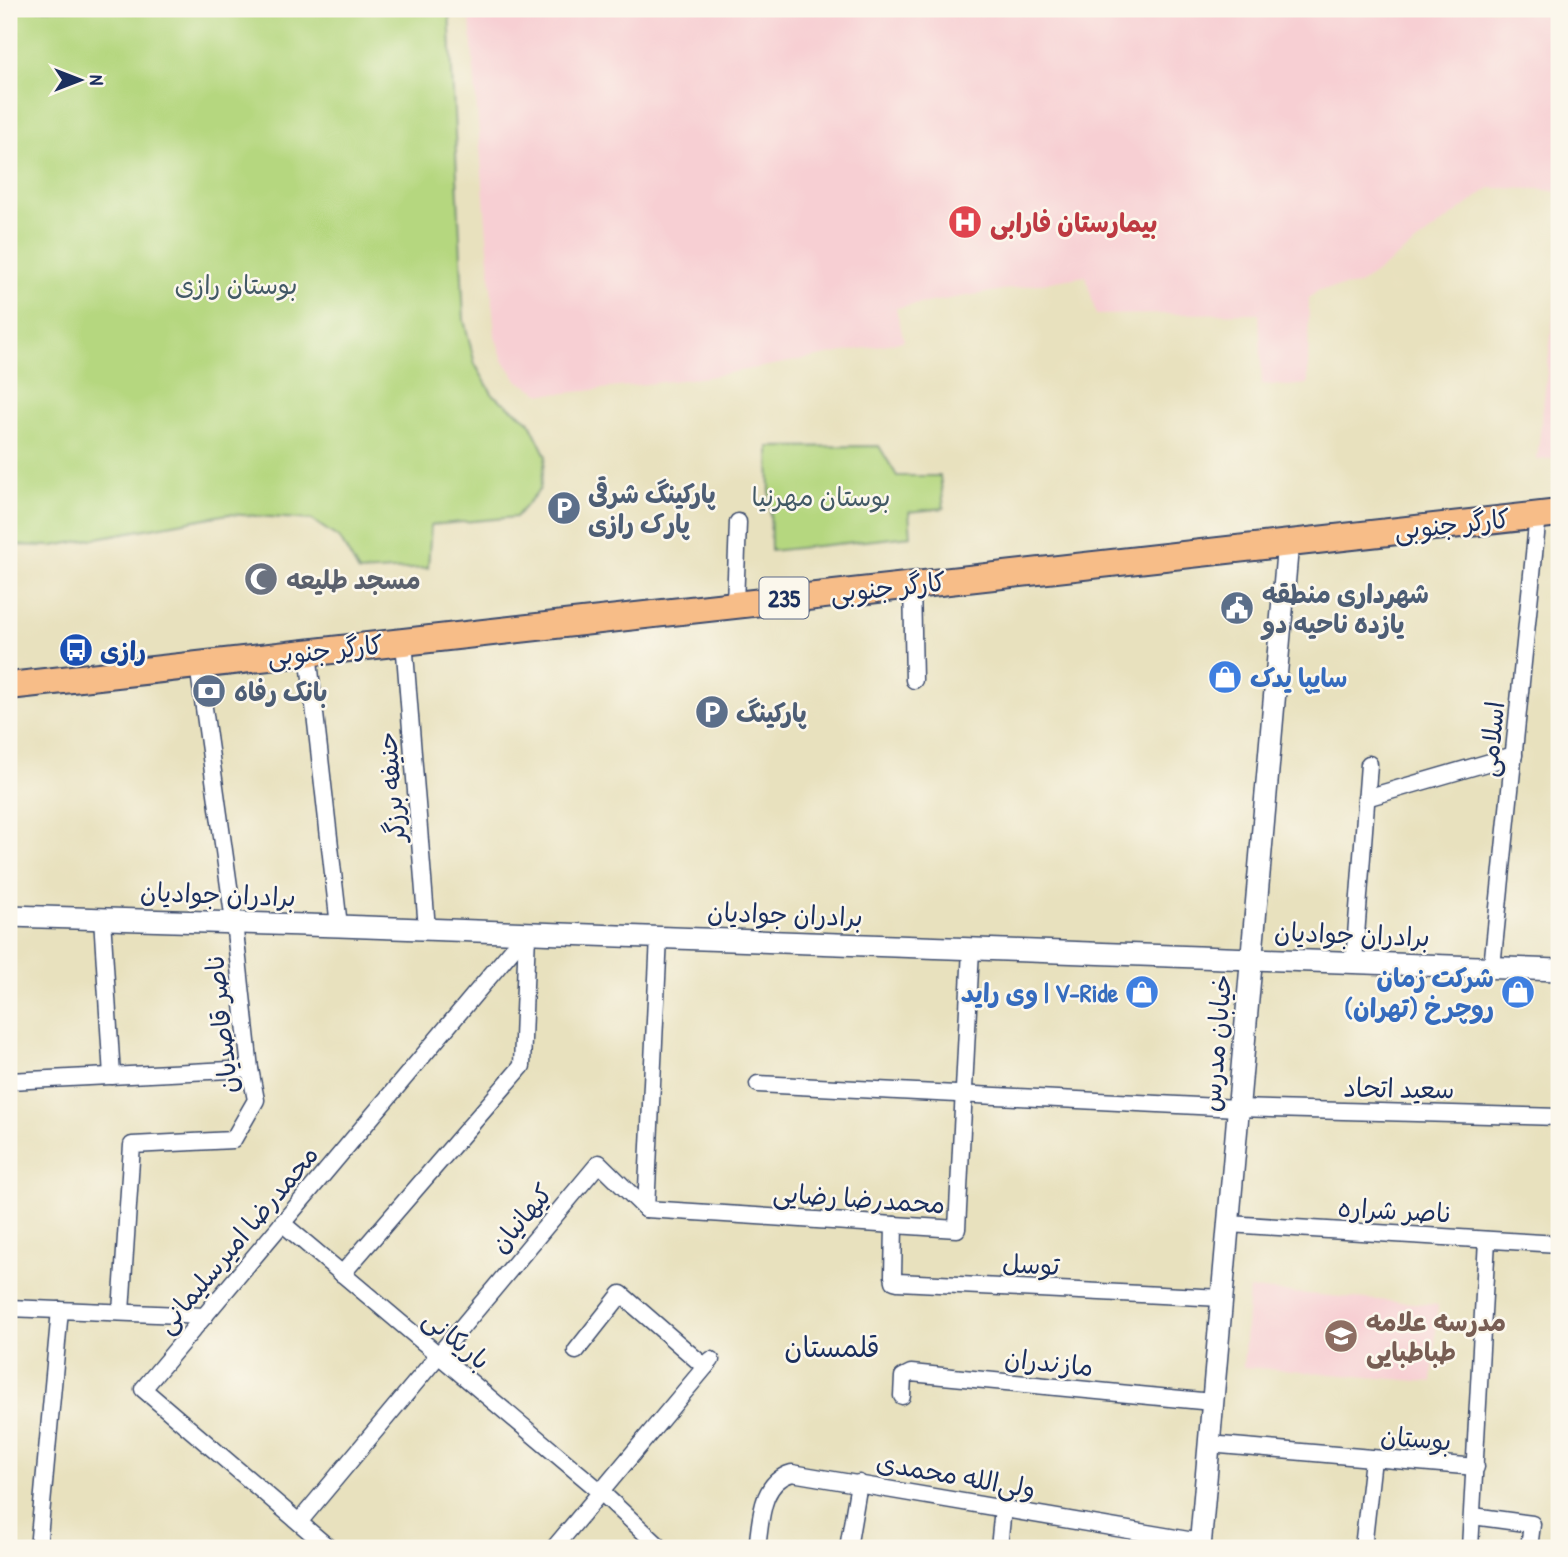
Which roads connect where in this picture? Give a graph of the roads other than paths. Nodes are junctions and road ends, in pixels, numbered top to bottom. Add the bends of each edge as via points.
1 (1549, 514) edge
2 (738, 522) dead end
3 (1288, 542) junction
4 (912, 584) junction
5 (735, 604) junction
6 (404, 641) junction
7 (309, 652) junction
8 (198, 665) junction
9 (914, 680) dead end
10 (9, 686) edge
11 (1514, 755) junction
12 (1369, 764) dead end
13 (1366, 798) junction
14 (9, 916) edge
15 (102, 918) junction
16 (234, 922) junction
17 (339, 926) junction
18 (427, 929) junction
19 (527, 932) junction
20 (659, 937) junction
21 (971, 948) junction
22 (1251, 959) junction
23 (1354, 962) junction
24 (1492, 967) junction
25 (1559, 970) edge
26 (250, 1069) junction
27 (111, 1076) junction
28 (9, 1081) edge
29 (758, 1084) dead end
30 (964, 1094) junction
31 (1238, 1108) junction
32 (1559, 1117) edge
33 (646, 1209) junction
34 (282, 1223) junction
35 (1228, 1224) junction
36 (894, 1225) junction
37 (1487, 1240) junction
38 (1559, 1244) edge
39 (342, 1274) junction
40 (1222, 1298) junction
41 (9, 1308) edge
42 (60, 1310) junction
43 (121, 1312) junction
44 (205, 1316) junction
45 (576, 1351) dead end
46 (439, 1355) junction
47 (902, 1396) dead end
48 (1212, 1402) junction
49 (1209, 1444) junction
50 (1373, 1459) junction
51 (1476, 1467) junction
52 (859, 1483) junction
53 (601, 1492) junction
54 (1003, 1508) junction
55 (1473, 1516) junction
56 (299, 1522) junction
57 (1200, 1545) edge
58 (38, 1548) edge
59 (330, 1548) edge
60 (554, 1548) edge
61 (661, 1548) edge
62 (757, 1548) edge
63 (848, 1548) edge
64 (999, 1548) edge
65 (1363, 1548) edge
66 (1471, 1548) edge
67 (1529, 1548) edge

1 - 3 main road, کارگر جنوبی / 235
1 - 11 street, اسلامی
2 - 5 street
3 - 4 main road, کارگر جنوبی / 235
3 - 22 street, خیابان مدرس
4 - 5 main road, کارگر جنوبی / 235
4 - 9 street
5 - 6 main road, کارگر جنوبی / 235
6 - 7 main road, کارگر جنوبی / 235
6 - 18 street, حنیفه برزگر
7 - 8 main road, کارگر جنوبی / 235
7 - 17 street
8 - 10 main road, کارگر جنوبی / 235
8 - 16 street, ناصر قاصدیان
11 - 13 street
11 - 24 street, اسلامی
12 - 13 street
13 - 23 street
14 - 15 street, برادران جوادیان
15 - 16 street, برادران جوادیان
15 - 27 street
16 - 17 street, برادران جوادیان
16 - 26 street, ناصر قاصدیان
17 - 18 street, برادران جوادیان
18 - 19 street, برادران جوادیان
19 - 20 street, برادران جوادیان
19 - 34 street, محمدرضا امیرسلیمانی
19 - 39 street via 522,1066
20 - 21 street, برادران جوادیان
20 - 33 street
21 - 22 street, برادران جوادیان
21 - 30 street, محمدرضا رضایی
22 - 23 street, برادران جوادیان
22 - 31 street, خیابان مدرس
23 - 24 street, برادران جوادیان
24 - 25 street, برادران جوادیان
26 - 27 street
26 - 43 street, ناصر قاصدیان via 256,1100 233,1140 132,1145
27 - 28 street
29 - 30 street, سعید اتحاد
30 - 31 street, سعید اتحاد
30 - 36 street, محمدرضا رضایی via 957,1229
31 - 32 street, سعید اتحاد
31 - 35 street, خیابان مدرس
33 - 36 street, محمدرضا رضایی
33 - 46 street, کیهانیان via 599,1163
34 - 39 street, باریکانی
34 - 44 street, محمدرضا امیرسلیمانی
35 - 37 street, ناصر شراره
35 - 40 street, خیابان مدرس
36 - 40 street, توسل via 893,1276 898,1282
37 - 38 street, ناصر شراره
37 - 51 street, بوستان
39 - 46 street, باریکانی
40 - 48 street, خیابان مدرس
41 - 42 street
42 - 43 street
42 - 58 street
43 - 44 street
44 - 56 street, محمدرضا امیرسلیمانی via 143,1389
45 - 53 street via 621,1294 708,1364
46 - 53 street, باریکانی
46 - 56 street
47 - 48 street, مازندران via 905,1374 911,1373
48 - 49 street, خیابان مدرس
49 - 50 street, بوستان
49 - 57 street, خیابان مدرس
50 - 51 street, بوستان
50 - 65 street
51 - 55 street
52 - 54 street, ولی‌الله محمدی
52 - 62 street, ولی‌الله محمدی via 804,1474 780,1476 765,1498
52 - 63 street
53 - 60 street
53 - 61 street, باریکانی
54 - 57 street, ولی‌الله محمدی
54 - 64 street
55 - 66 street
55 - 67 street via 1532,1524
56 - 59 street, محمدرضا امیرسلیمانی

